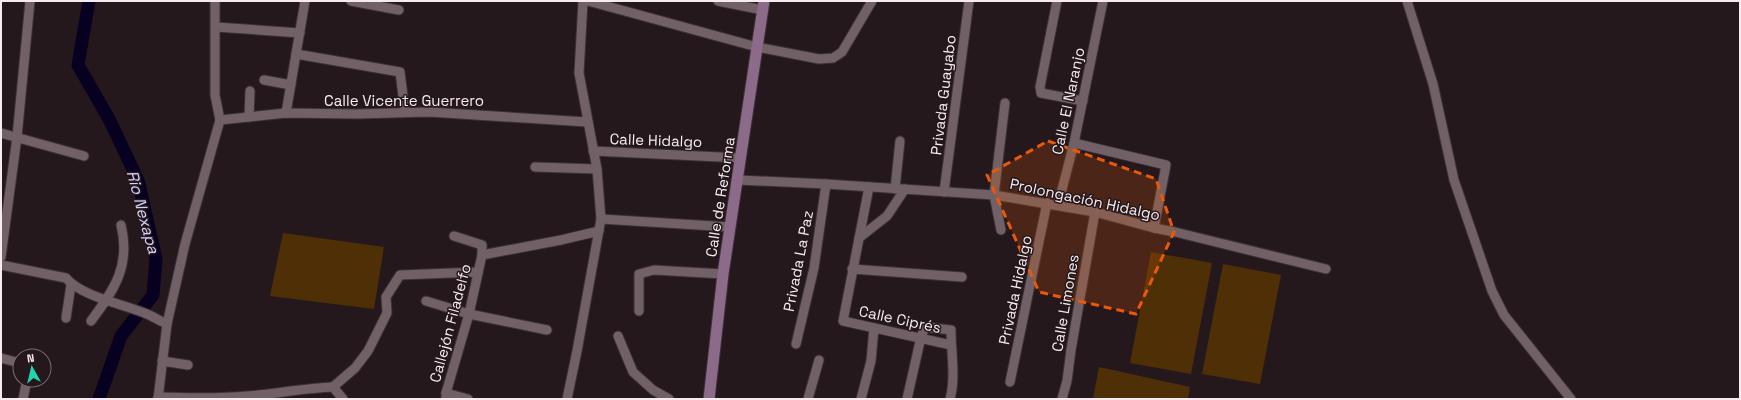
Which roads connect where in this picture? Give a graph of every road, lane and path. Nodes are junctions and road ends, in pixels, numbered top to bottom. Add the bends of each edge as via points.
1 (30, 1) edge
2 (215, 1) edge
3 (305, 1) edge
4 (351, 1) edge
5 (583, 1) edge
6 (588, 1) edge
7 (718, 1) edge
8 (872, 1) edge
9 (969, 1) edge
10 (1057, 1) edge
11 (1103, 1) edge
12 (1407, 1) edge
13 (764, 6) edge
14 (399, 10) dead end
15 (216, 27) junction
16 (300, 33) junction
17 (757, 47) junction
18 (296, 54) junction
19 (264, 80) dead end
20 (291, 85) junction
21 (250, 91) dead end
22 (1083, 101) junction
23 (1005, 103) dead end
24 (405, 112) junction
25 (286, 113) junction
26 (249, 117) junction
27 (220, 120) junction
28 (587, 122) junction
29 (1, 133) edge
30 (17, 137) junction
31 (900, 141) dead end
32 (1074, 143) junction
33 (593, 152) junction
34 (84, 156) dead end
35 (741, 158) junction
36 (535, 167) dead end
37 (597, 169) junction
38 (738, 180) junction
39 (826, 184) junction
40 (869, 187) junction
41 (895, 189) junction
42 (905, 190) junction
43 (944, 192) junction
44 (994, 195) junction
45 (1047, 203) junction
46 (1058, 205) junction
47 (1095, 212) junction
48 (601, 219) junction
49 (121, 225) dead end
50 (730, 227) junction
51 (1154, 228) junction
52 (1001, 230) dead end
53 (599, 231) junction
54 (454, 236) dead end
55 (859, 238) junction
56 (482, 255) junction
57 (1, 257) edge
58 (1, 265) edge
59 (852, 269) junction
60 (1326, 269) dead end
61 (478, 272) junction
62 (723, 274) junction
63 (962, 277) dead end
64 (72, 285) junction
65 (106, 300) junction
66 (426, 301) dead end
67 (639, 311) dead end
68 (469, 314) junction
69 (66, 318) dead end
70 (91, 321) dead end
71 (167, 324) junction
72 (874, 328) junction
73 (547, 330) dead end
74 (618, 336) dead end
75 (921, 337) junction
76 (796, 344) dead end
77 (951, 345) junction
78 (1, 358) edge
79 (162, 360) junction
80 (819, 360) dead end
81 (12, 361) edge
82 (188, 365) dead end
83 (1010, 382) dead end
84 (333, 387) junction
85 (25, 388) edge
86 (446, 396) edge
87 (158, 398) edge
88 (23, 399) edge
89 (343, 399) edge
90 (468, 399) edge
91 (567, 399) edge
92 (669, 399) edge
93 (709, 399) edge
94 (808, 399) edge
95 (861, 399) edge
96 (907, 399) edge
97 (950, 399) edge
98 (1062, 399) edge
99 (1571, 399) edge

1 - 30 street
2 - 15 street
3 - 16 street
4 - 14 street
5 - 28 street via 579,73
6 - 17 street
7 - 13 street
8 - 17 street via 842,52 833,58 819,59
9 - 43 street, Privada Guayabo
10 - 22 street via 1040,86 1041,93
11 - 22 street, Calle El Naranjo
12 - 99 street via 1433,84 1454,180 1492,291 1504,315
13 - 17 main road, Calle de Reforma
15 - 16 street
15 - 27 street via 215,95
16 - 18 street
17 - 35 main road, Calle de Reforma
18 - 20 street
18 - 24 street via 400,72
19 - 20 street
20 - 25 street
21 - 26 street
22 - 32 street, Calle El Naranjo
23 - 44 street
24 - 25 street, Calle Vicente Guerrero
24 - 28 street, Calle Vicente Guerrero
25 - 26 street, Calle Vicente Guerrero
26 - 27 street, Calle Vicente Guerrero
27 - 71 street via 185,244
28 - 33 street
29 - 30 street
30 - 34 street
30 - 57 street
31 - 41 street
32 - 46 street, Calle El Naranjo
32 - 51 street via 1166,165
33 - 35 street, Calle Hidalgo
33 - 37 street
35 - 38 main road, Calle de Reforma
36 - 37 street
37 - 48 street
38 - 39 street, Prolongación Hidalgo
38 - 50 main road, Calle de Reforma
39 - 40 street, Prolongación Hidalgo
39 - 76 street, Privada La Paz via 814,268
40 - 41 street, Prolongación Hidalgo
40 - 55 street
41 - 42 street, Prolongación Hidalgo
42 - 43 street, Prolongación Hidalgo
42 - 55 street via 887,216
43 - 44 street, Prolongación Hidalgo
44 - 45 street, Prolongación Hidalgo
44 - 52 street
45 - 46 street, Prolongación Hidalgo
45 - 83 street, Privada Hidalgo
46 - 47 street, Prolongación Hidalgo
47 - 51 street, Prolongación Hidalgo
47 - 98 street, Calle Limones
48 - 50 street
48 - 53 street
49 - 65 street via 125,241 123,261 117,283
50 - 62 main road, Calle de Reforma
51 - 60 street, Prolongación Hidalgo
53 - 56 street, Callejón Filadelfo
53 - 91 street
54 - 56 street, Callejón Filadelfo via 482,245
55 - 59 street
56 - 61 street, Callejón Filadelfo
58 - 64 street via 66,278
59 - 63 street
59 - 72 street, Calle Ciprés via 843,321
61 - 68 street, Callejón Filadelfo
61 - 84 street via 400,275 386,297 387,313 368,351 355,368
62 - 67 street via 645,271 639,274
62 - 93 main road, Calle de Reforma
64 - 65 street
64 - 69 street
65 - 70 street
65 - 71 street via 149,314
66 - 68 street
68 - 73 street
68 - 86 street, Callejón Filadelfo
71 - 79 street
72 - 75 street, Calle Ciprés
72 - 95 street via 871,361
74 - 92 street via 633,372
75 - 77 street, Calle Ciprés
75 - 77 street, Calle Ciprés via 925,327 951,330
75 - 96 street
77 - 97 street via 954,374
78 - 81 street
79 - 82 street
79 - 87 street
80 - 94 street
84 - 87 street via 248,396
84 - 89 street
85 - 88 street
86 - 90 street

